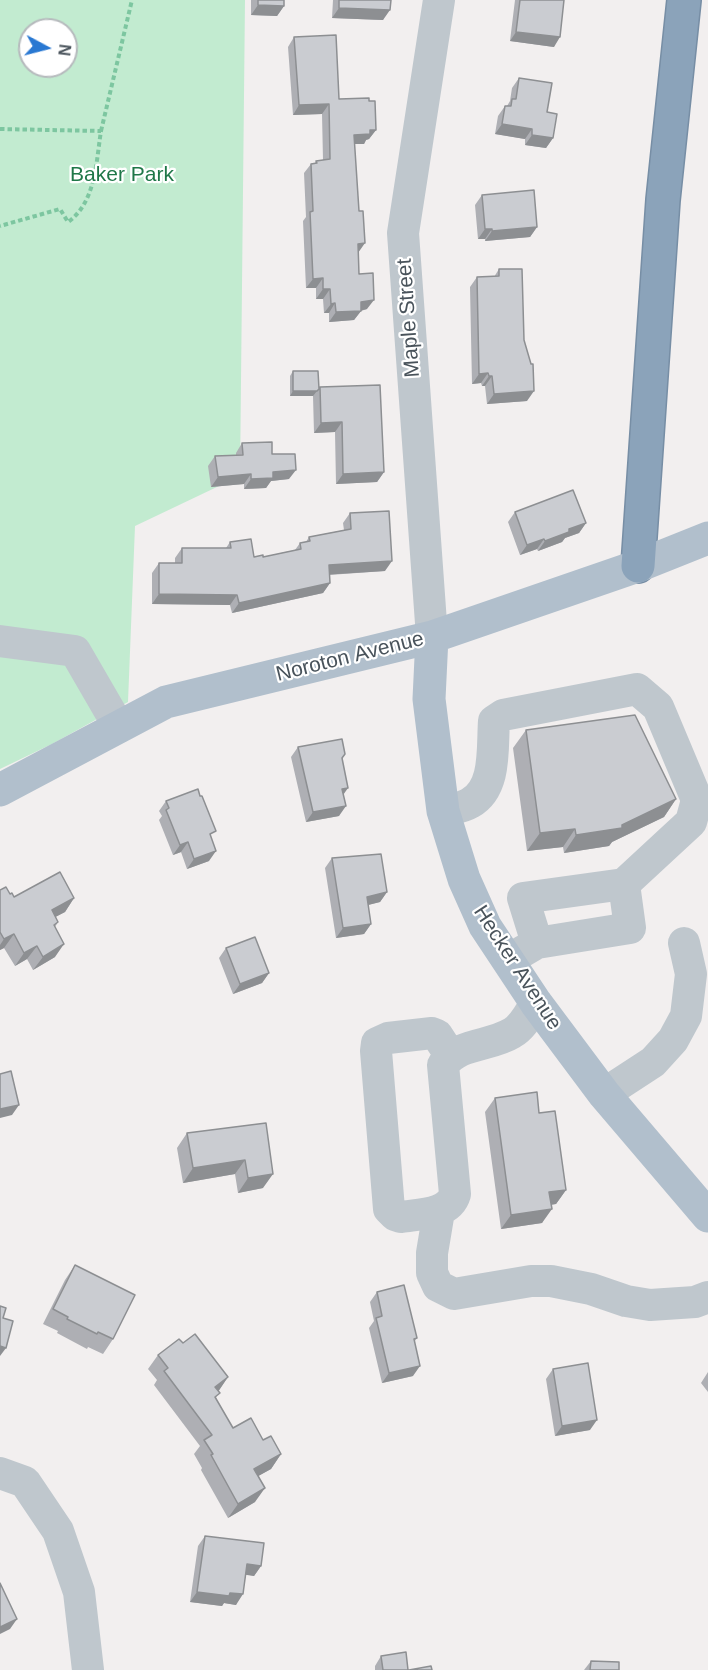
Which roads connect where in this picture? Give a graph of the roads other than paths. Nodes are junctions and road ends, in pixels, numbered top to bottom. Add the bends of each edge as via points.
1 (439, 0) edge
2 (684, 0) edge
3 (708, 538) edge
4 (638, 566) junction
5 (432, 638) junction
6 (0, 641) edge
7 (119, 727) junction
8 (3, 781) edge
9 (443, 811) junction
10 (624, 884) junction
11 (537, 943) junction
12 (684, 944) dead end
13 (507, 960) junction
14 (536, 1003) junction
15 (450, 1055) junction
16 (604, 1094) junction
17 (439, 1211) junction
18 (708, 1216) edge
19 (708, 1297) edge
20 (0, 1473) edge
21 (88, 1670) edge

1 - 5 street, Maple Street via 403,233
2 - 4 highway via 663,200
3 - 4 main road, Noroton Avenue
4 - 5 main road, Noroton Avenue
5 - 7 main road, Noroton Avenue via 166,702
5 - 9 main road, Hecker Avenue via 429,699
6 - 7 street via 75,651
7 - 8 main road, Noroton Avenue
9 - 10 street via 469,804 482,794 489,779 494,721 502,715 637,688 658,707 697,800 691,822
9 - 13 main road, Hecker Avenue via 464,879 485,926
10 - 11 street via 630,928
10 - 11 street via 523,898
11 - 13 street
12 - 16 street via 690,974 686,1016 674,1040 653,1062
13 - 14 main road, Hecker Avenue
14 - 15 street via 512,1033
14 - 16 main road, Hecker Avenue
15 - 17 street via 443,1065 455,1194
15 - 17 street via 437,1035 432,1034 388,1038 377,1043 375,1051 389,1209 401,1217
16 - 18 main road, Hecker Avenue
17 - 19 street via 432,1273 438,1286 454,1294 551,1281 650,1305 695,1302
20 - 21 street via 25,1482 58,1531 79,1592

